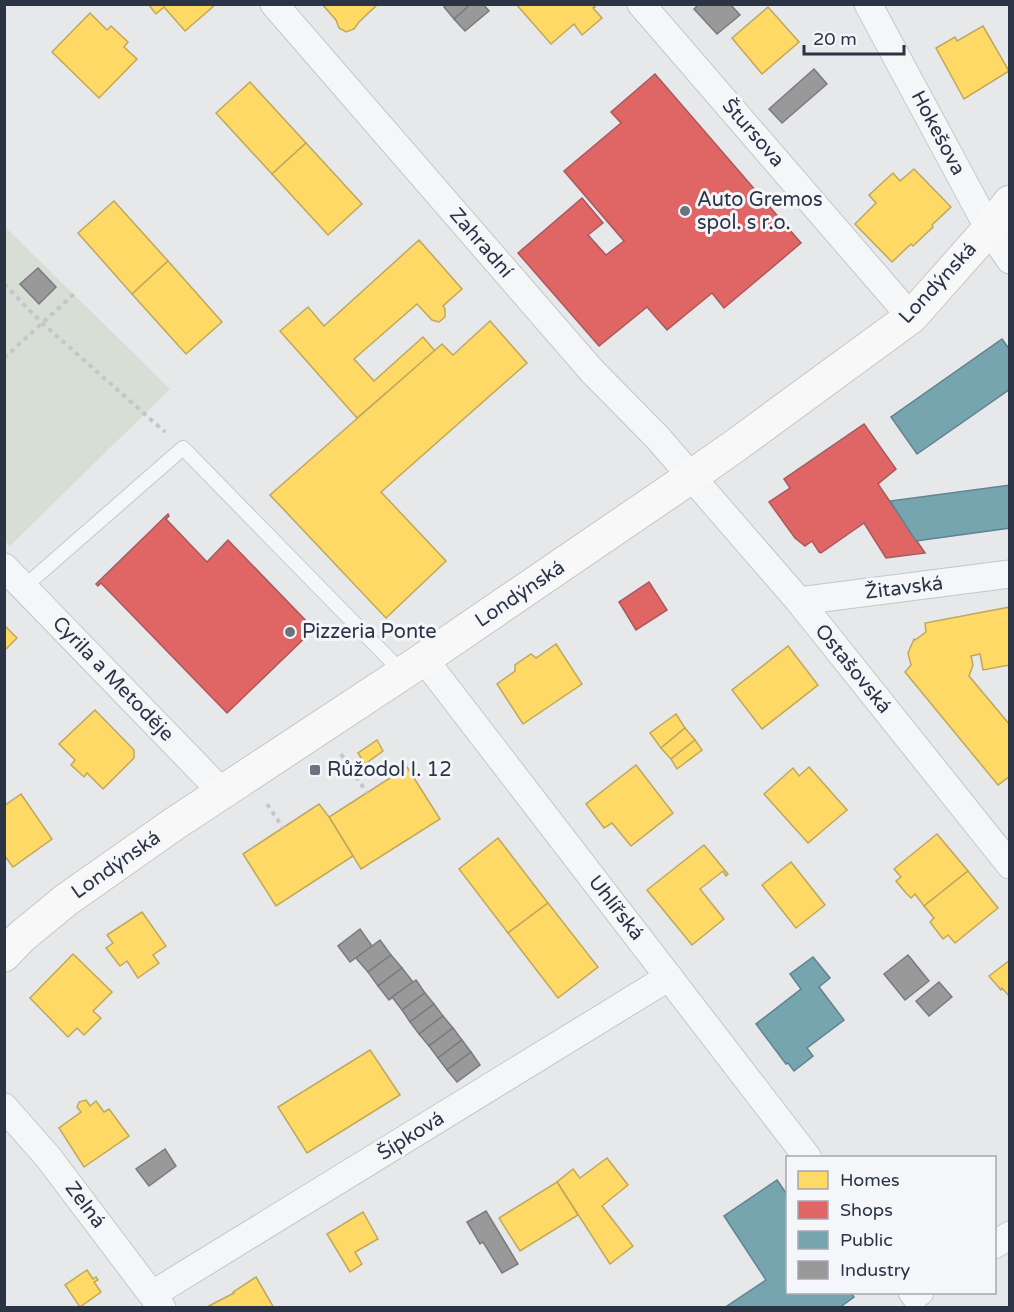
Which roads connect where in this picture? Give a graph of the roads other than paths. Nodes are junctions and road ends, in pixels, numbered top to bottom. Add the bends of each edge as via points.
1 (274, 4) edge
2 (642, 4) edge
3 (868, 4) edge
4 (1010, 202) edge
5 (989, 229) junction
6 (1010, 260) edge
7 (911, 317) junction
8 (692, 476) junction
9 (4, 567) edge
10 (1010, 574) edge
11 (24, 587) junction
12 (799, 601) junction
13 (414, 666) junction
14 (222, 792) junction
15 (1010, 865) edge
16 (4, 955) edge
17 (669, 977) junction
18 (4, 1107) edge
19 (806, 1156) edge
20 (1010, 1235) edge
21 (996, 1244) edge
22 (157, 1301) edge

1 - 8 street, Zahradní via 592,371
2 - 7 street, Štursova
3 - 5 street, Hokešova
4 - 5 main road, Londýnská
5 - 6 street, Hokešova
5 - 7 main road, Londýnská
7 - 8 main road, Londýnská
8 - 12 street, Ostašovská
8 - 13 main road, Londýnská
9 - 11 street, Cyrila a Metoděje
10 - 12 street, Žitavská
11 - 13 lane via 183,448
11 - 14 street, Cyrila a Metoděje
12 - 15 street, Ostašovská
13 - 14 main road, Londýnská
13 - 17 street, Uhlířská
14 - 16 main road, Londýnská via 66,900
17 - 19 street, Uhlířská
17 - 22 street, Šípková
18 - 22 street, Zelná via 48,1157
20 - 21 street

